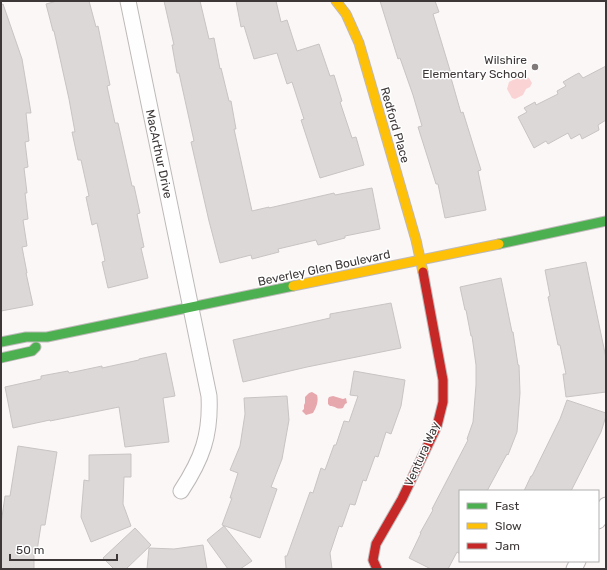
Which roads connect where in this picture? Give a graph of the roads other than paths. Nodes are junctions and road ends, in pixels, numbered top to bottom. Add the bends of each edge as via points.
1 (128, 1) edge
2 (336, 1) edge
3 (606, 221) edge
4 (420, 260) junction
5 (191, 308) junction
6 (47, 337) junction
7 (1, 342) edge
8 (1, 358) edge
9 (181, 491) dead end
10 (606, 505) edge
11 (599, 519) edge
12 (377, 569) edge

1 - 5 street, MacArthur Drive
2 - 4 street, Redford Place via 346,14 359,43
3 - 4 street, Beverley Glen Boulevard
4 - 5 street, Beverley Glen Boulevard
4 - 12 street, Ventura Way via 443,380 443,402 437,426 402,499 376,544 373,560
5 - 6 street, Beverley Glen Boulevard
5 - 9 street, MacArthur Drive via 207,382 210,409 206,440
6 - 7 street, Beverley Glen Boulevard via 26,337
6 - 8 street via 32,351
10 - 11 street

